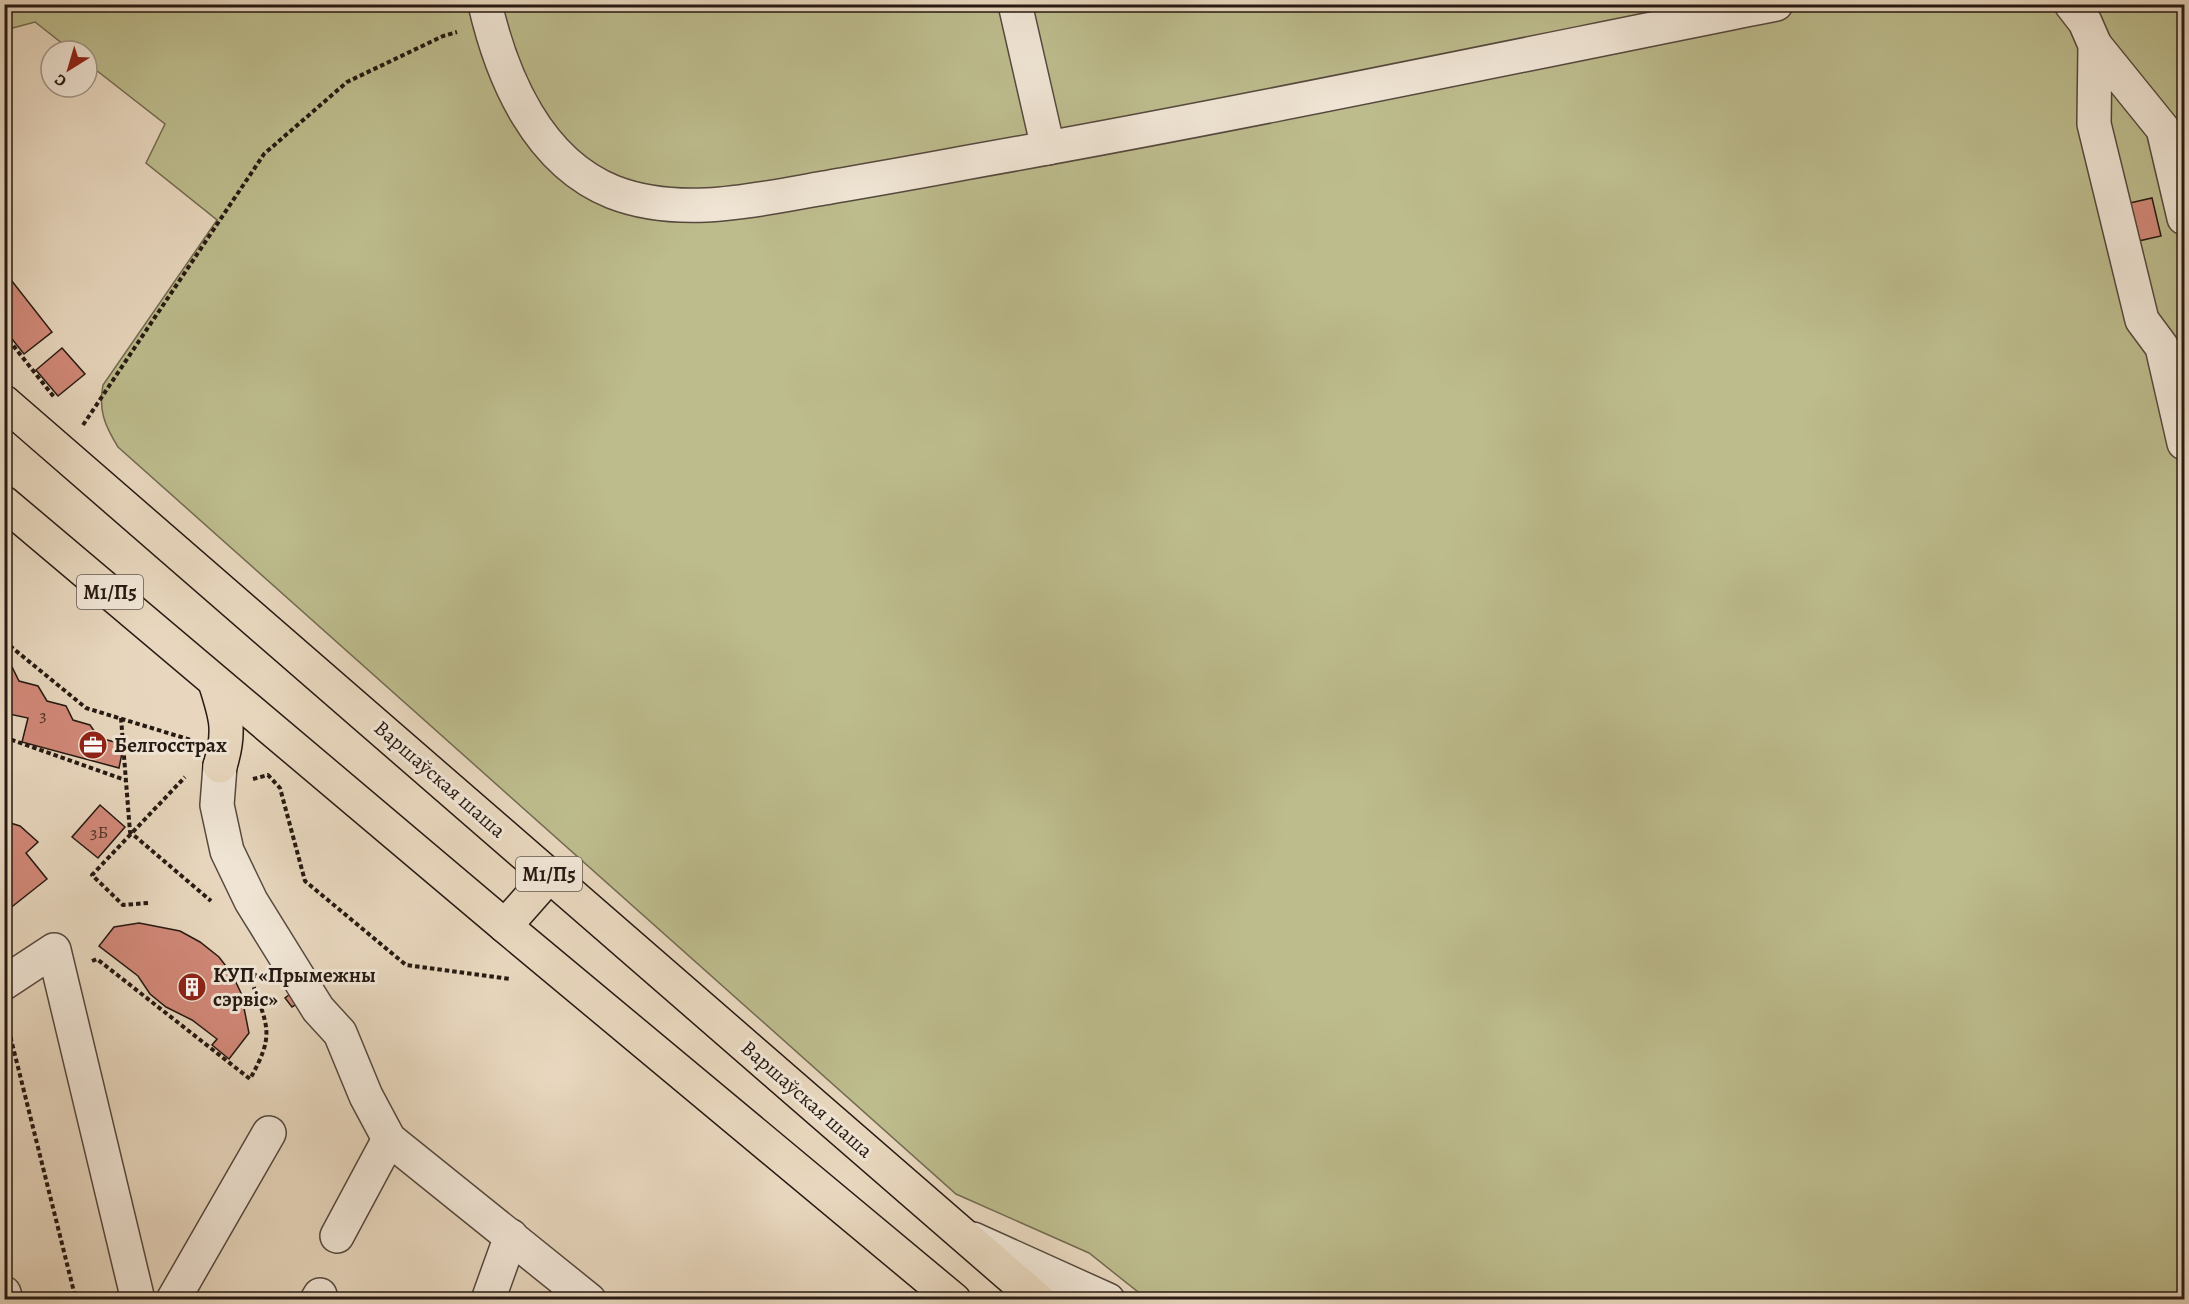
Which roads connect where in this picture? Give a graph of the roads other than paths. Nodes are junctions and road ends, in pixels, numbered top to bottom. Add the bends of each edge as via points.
1 (1015, 4) edge
2 (1776, 4) edge
3 (2071, 4) edge
4 (487, 14) edge
5 (2095, 45) junction
6 (1048, 148) junction
7 (2184, 218) edge
8 (4, 402) edge
9 (2184, 438) edge
10 (4, 503) edge
11 (215, 682) junction
12 (233, 773) joint
13 (550, 875) junction
14 (505, 926) junction
15 (9, 995) edge
16 (269, 1133) dead end
17 (388, 1139) junction
18 (963, 1235) junction
19 (337, 1236) dead end
20 (511, 1236) junction
21 (4, 1293) edge
22 (6, 1299) edge
23 (138, 1299) edge
24 (173, 1299) edge
25 (488, 1299) edge
26 (588, 1299) edge
27 (954, 1299) edge
28 (1038, 1299) edge
29 (1108, 1299) edge

1 - 6 street
2 - 6 street
3 - 5 street
4 - 6 street via 508,78 535,128 571,168 612,191 662,204 735,204
5 - 7 street via 2163,129
5 - 9 street via 2094,124 2142,320 2162,347
8 - 13 highway, Варшаўская шаша / М1/П5
10 - 11 highway, М1/П5
11 - 12 highway via 224,709
11 - 14 highway, М1/П5
12 - 17 street via 217,805 227,851 251,901 318,1009 340,1033
13 - 14 highway
13 - 18 highway, Варшаўская шаша / М1/П5
14 - 27 highway, М1/П5
15 - 23 street via 54,950
16 - 24 street
17 - 19 street
17 - 20 street
18 - 28 highway, Варшаўская шаша / М1/П5
18 - 29 street
20 - 25 street
20 - 26 street
21 - 22 street

